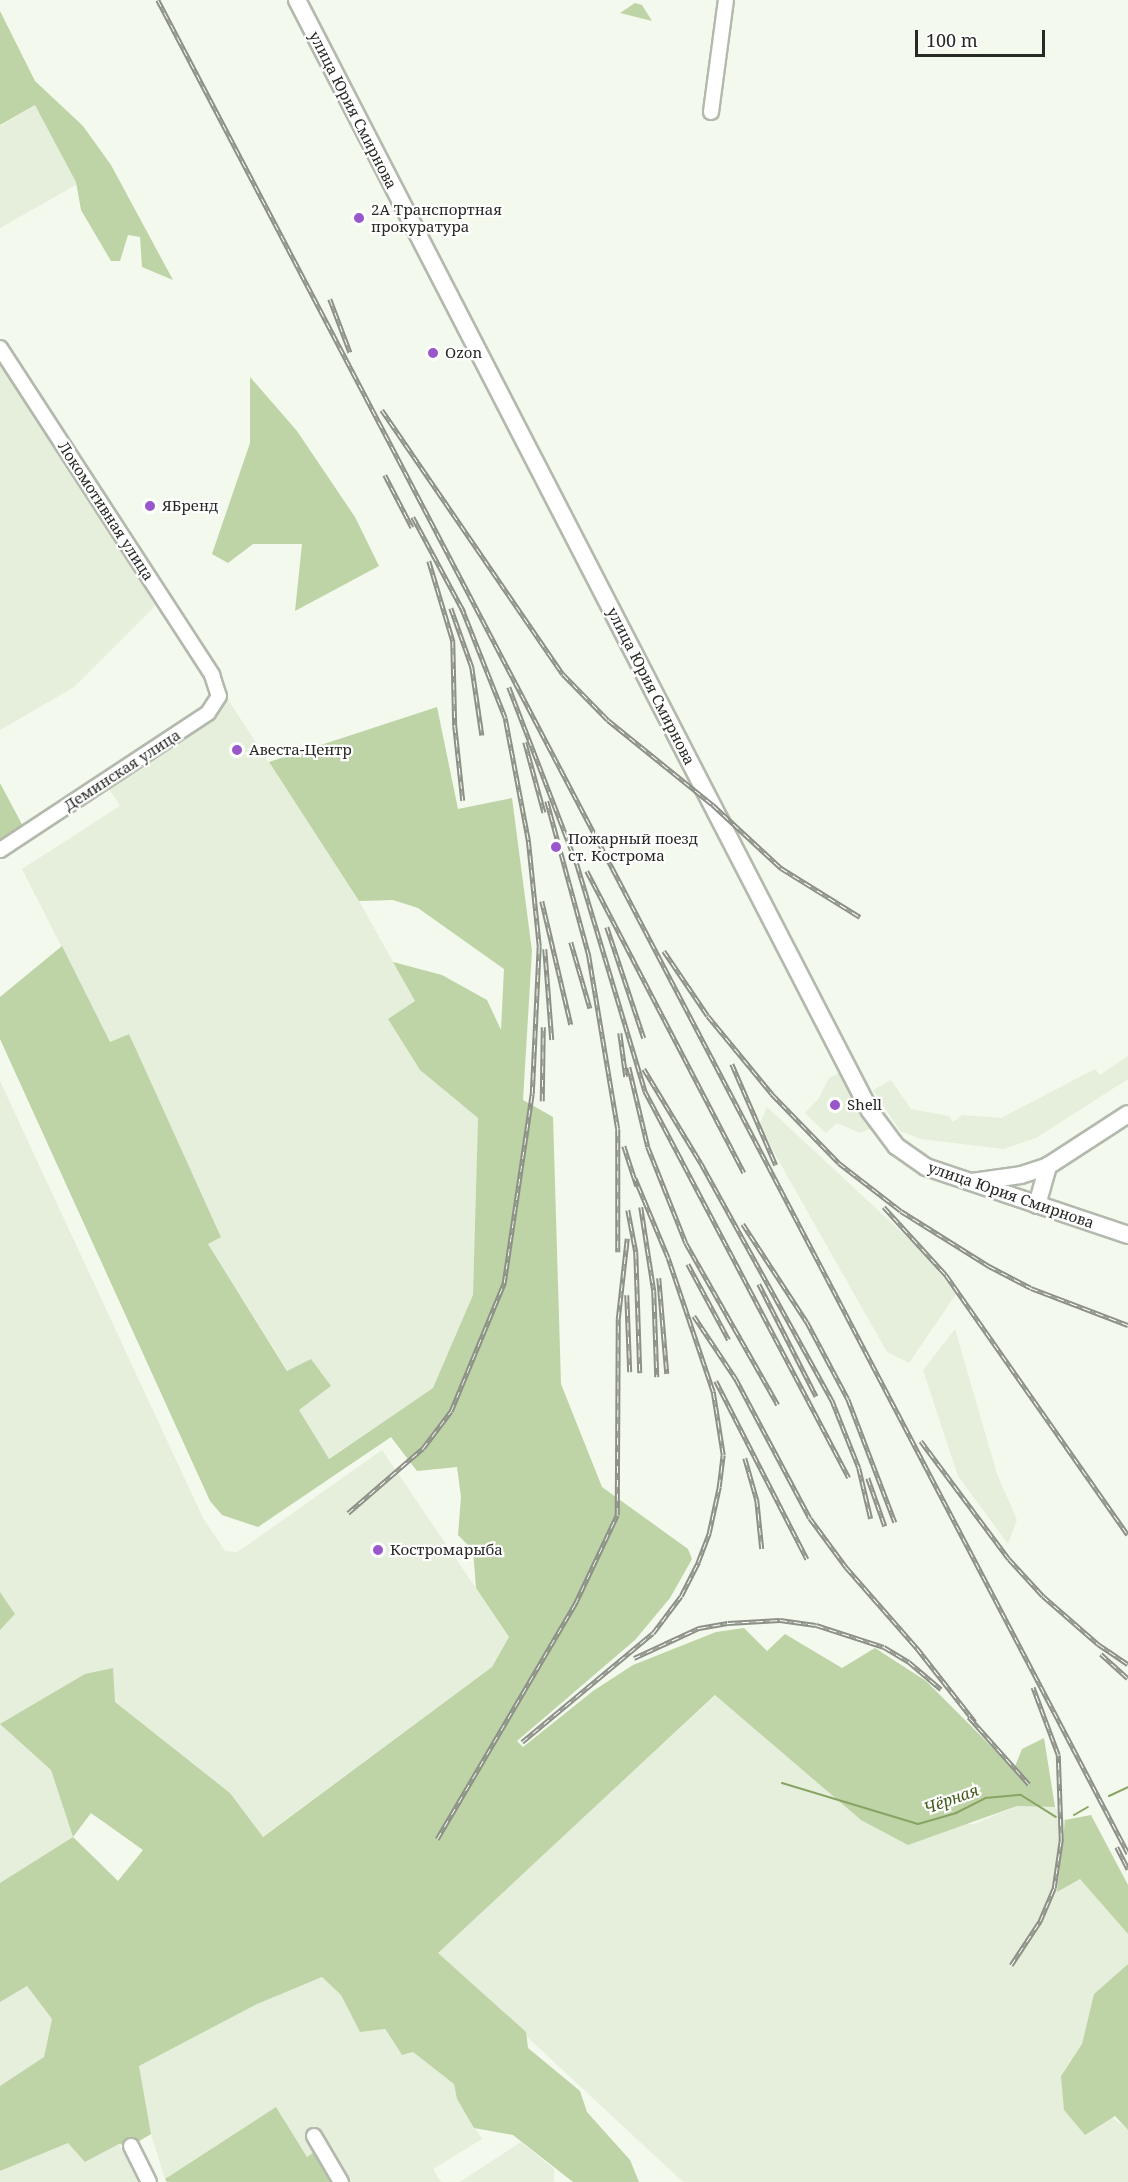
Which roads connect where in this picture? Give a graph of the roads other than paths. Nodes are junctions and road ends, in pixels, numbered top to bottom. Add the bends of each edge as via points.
1 (297, 0) edge
2 (726, 0) edge
3 (711, 112) dead end
4 (0, 348) edge
5 (213, 675) joint
6 (0, 850) edge
7 (1128, 1114) edge
8 (1048, 1166) junction
9 (966, 1182) junction
10 (1037, 1205) junction
11 (1128, 1235) edge
12 (314, 2136) dead end
13 (131, 2146) dead end
14 (149, 2182) edge
15 (340, 2182) edge

1 - 9 main road, улица Юрия Смирнова via 870,1111 909,1156
2 - 3 street
4 - 5 street, Локомотивная улица
5 - 6 street, Деминская улица via 219,696 208,713
7 - 8 main road
8 - 9 main road via 1021,1175
8 - 10 main road
9 - 10 main road, улица Юрия Смирнова
10 - 11 main road, улица Юрия Смирнова
12 - 15 street
13 - 14 street

